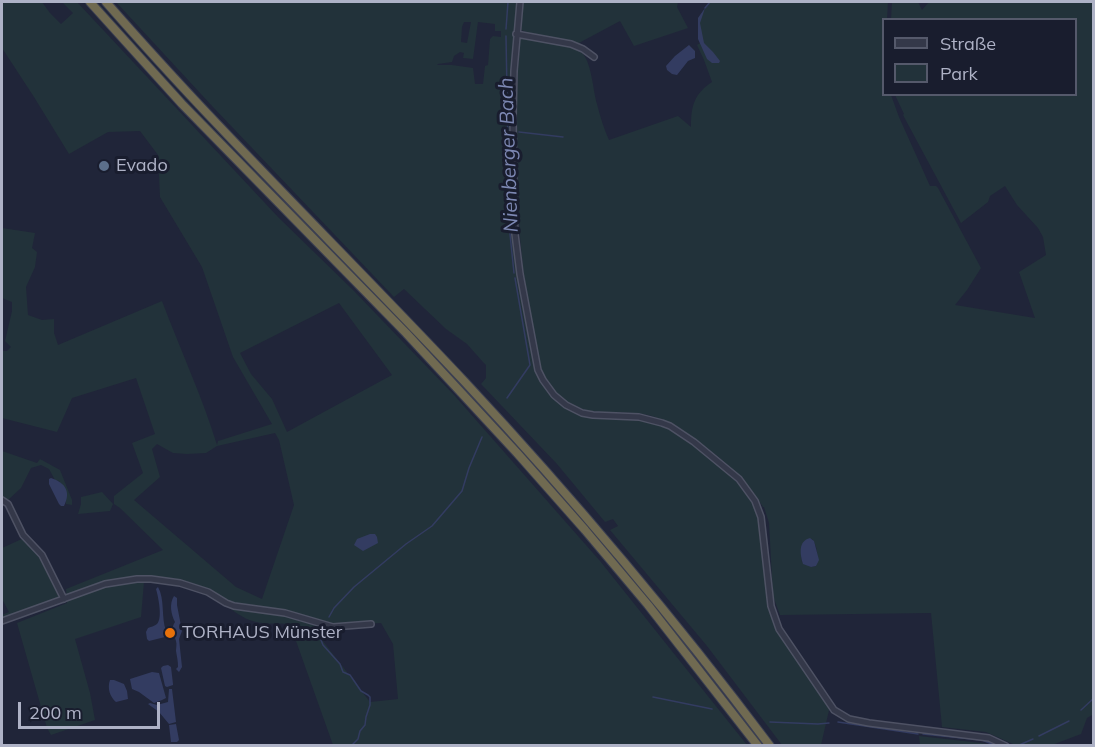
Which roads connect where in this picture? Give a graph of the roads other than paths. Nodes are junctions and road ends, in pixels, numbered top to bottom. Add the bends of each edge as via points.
1 (90, 2) edge
2 (106, 2) edge
3 (520, 2) edge
4 (516, 34) junction
5 (594, 57) dead end
6 (2, 500) edge
7 (64, 598) junction
8 (2, 621) edge
9 (371, 624) dead end
10 (758, 746) edge
11 (770, 746) edge
12 (1006, 746) edge

1 - 10 highway via 182,104 462,392 587,532
2 - 11 highway via 246,156 462,379 597,530
3 - 4 street
4 - 5 street via 571,44
4 - 12 street via 515,234 536,361 548,387 566,405 582,413 639,417 670,426 739,479 755,501 761,518 776,622 838,713 868,723 990,738
6 - 7 street via 42,555
7 - 8 street
7 - 9 street via 113,582 152,579 208,592 230,605 285,613 333,627

